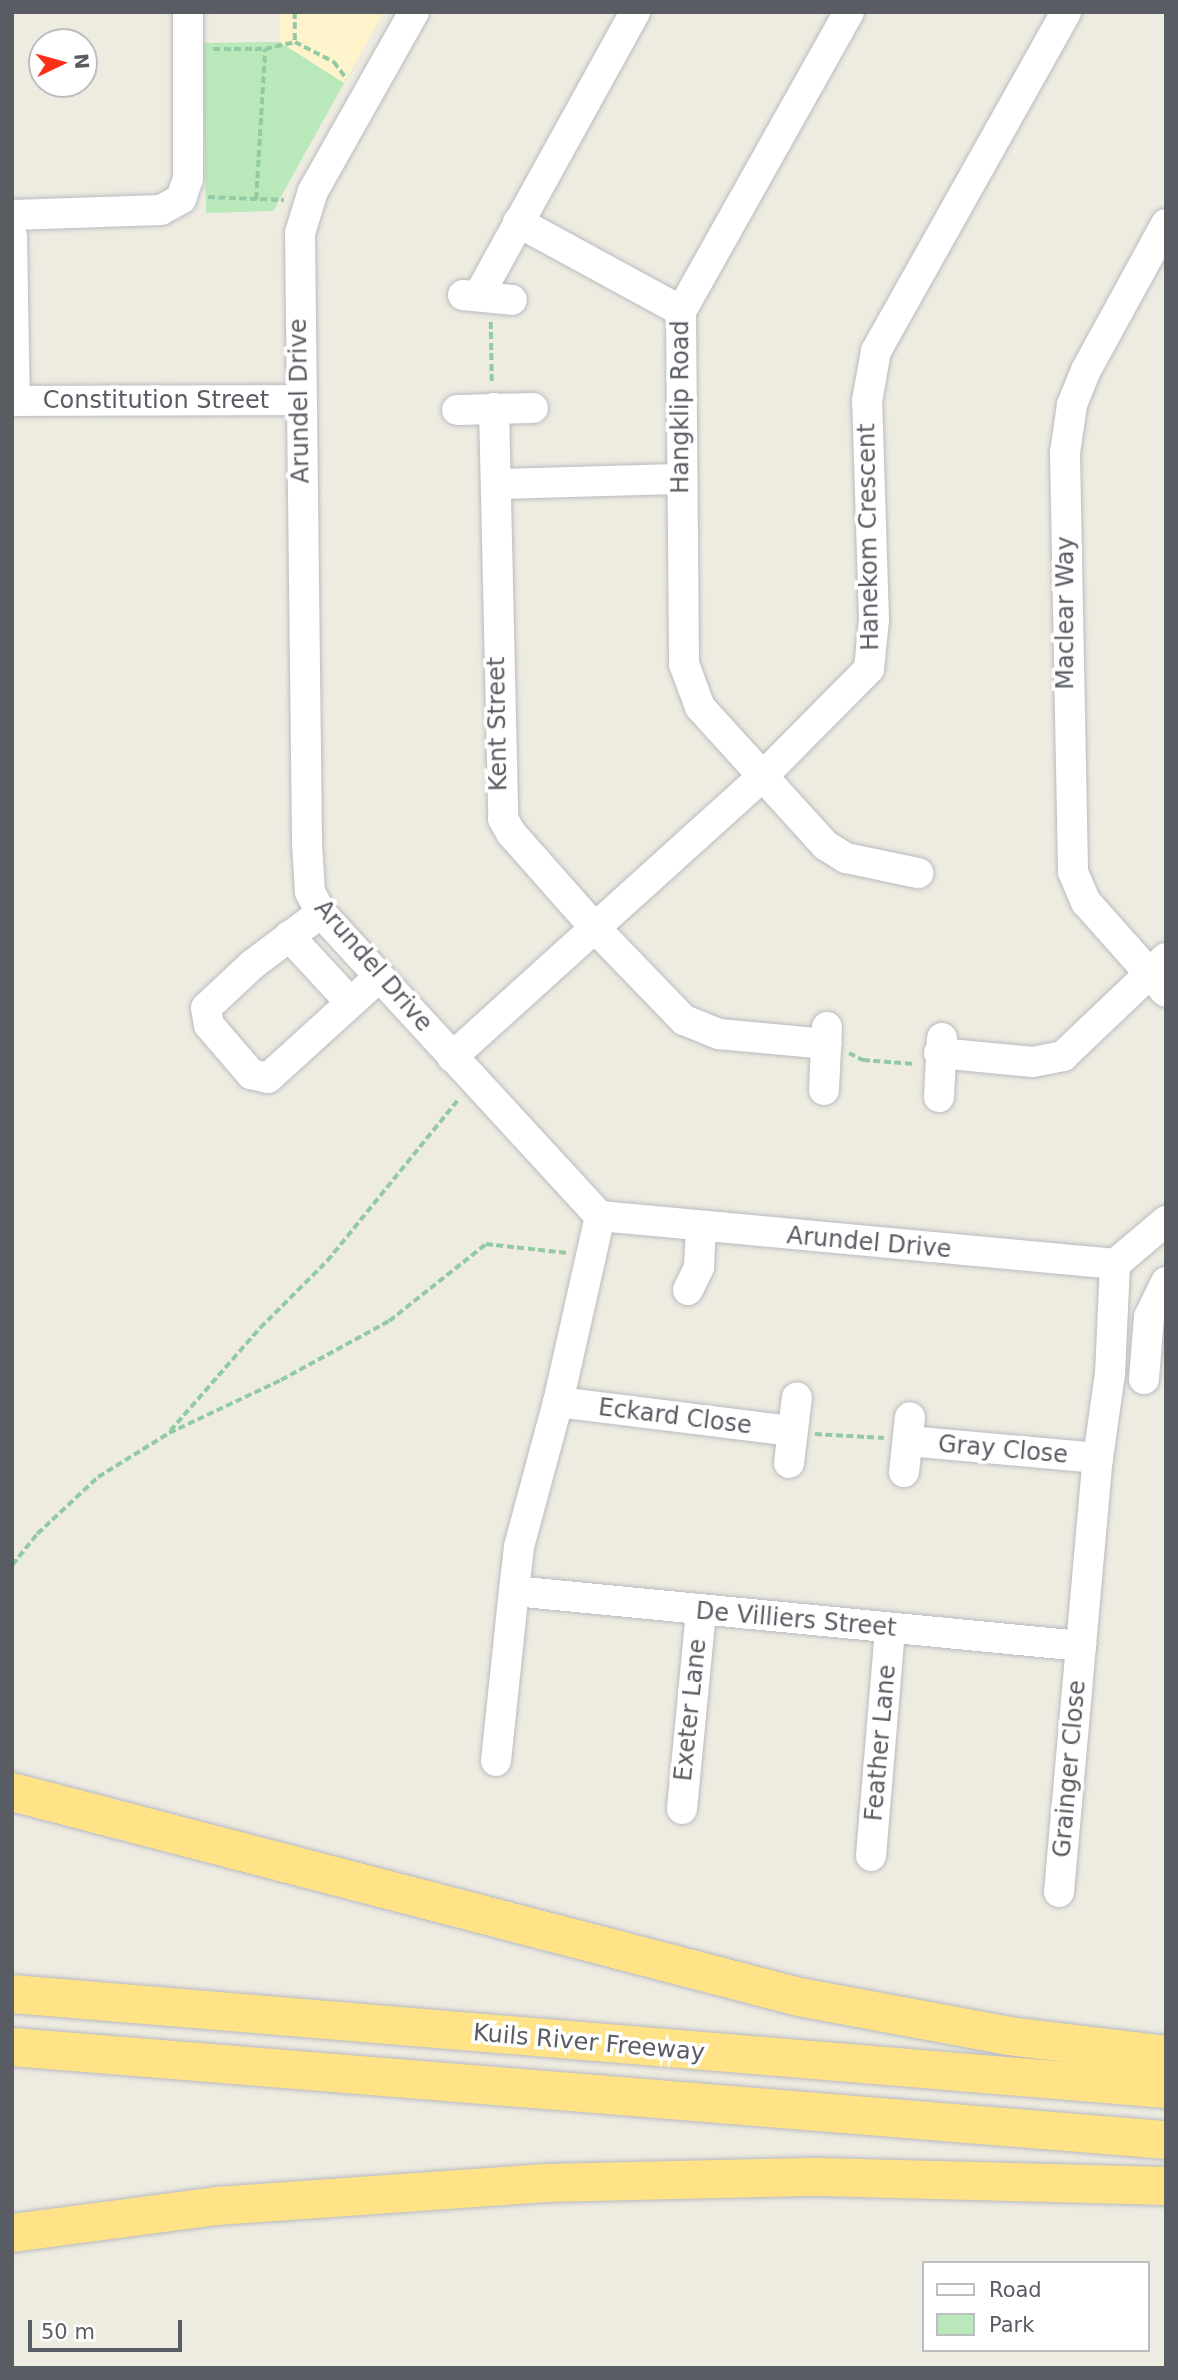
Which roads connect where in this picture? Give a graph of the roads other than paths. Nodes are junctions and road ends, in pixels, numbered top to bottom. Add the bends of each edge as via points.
1 (188, 12) edge
2 (414, 12) edge
3 (635, 12) edge
4 (849, 12) edge
5 (1066, 12) edge
6 (12, 215) edge
7 (518, 222) junction
8 (1166, 225) edge
9 (12, 236) edge
10 (485, 296) road end
11 (681, 311) junction
12 (300, 400) junction
13 (14, 401) edge
14 (494, 408) junction
15 (533, 408) dead end
16 (457, 410) dead end
17 (680, 479) junction
18 (497, 484) junction
19 (762, 777) junction
20 (918, 873) dead end
21 (321, 913) junction
22 (596, 929) junction
23 (289, 936) junction
24 (1160, 975) edge
25 (379, 977) junction
26 (350, 1002) junction
27 (452, 1057) junction
28 (824, 1090) dead end
29 (939, 1097) dead end
30 (600, 1216) junction
31 (1166, 1221) edge
32 (701, 1227) junction
33 (1115, 1264) junction
34 (1166, 1282) edge
35 (688, 1290) dead end
36 (1110, 1374) junction
37 (1155, 1382) edge
38 (797, 1397) dead end
39 (558, 1402) junction
40 (792, 1431) junction
41 (1098, 1458) junction
42 (789, 1463) dead end
43 (904, 1472) dead end
44 (514, 1591) junction
45 (701, 1612) junction
46 (890, 1630) junction
47 (1081, 1646) junction
48 (496, 1761) dead end
49 (12, 1792) edge
50 (682, 1809) dead end
51 (872, 1856) dead end
52 (1059, 1892) dead end
53 (12, 1994) edge
54 (12, 2047) edge
55 (1166, 2055) edge
56 (1166, 2089) edge
57 (1166, 2140) edge
58 (1166, 2186) edge
59 (12, 2233) edge

1 - 6 street via 186,192 172,207 161,210
2 - 12 street, Arundel Drive via 304,211 298,254
3 - 7 street
4 - 11 street, Hangklip Road
5 - 19 street, Hanekom Crescent via 876,351 867,401 874,620 869,669
7 - 10 street
7 - 11 street
8 - 24 street, Maclear Way via 1086,370 1072,405 1065,453 1073,872 1086,902
9 - 13 street
11 - 17 street, Hangklip Road
12 - 13 street, Constitution Street
12 - 21 street, Arundel Drive via 308,880
14 - 15 street
14 - 16 street
14 - 18 street, Kent Street
17 - 18 street
17 - 19 street, Hangklip Road via 683,643 690,684 699,706
18 - 22 street, Kent Street via 500,807 511,833
19 - 20 street, Hangklip Road via 798,820 835,852 875,867
19 - 22 street, Hanekom Crescent
21 - 23 street
21 - 25 street, Arundel Drive
22 - 27 street, Hanekom Crescent
22 - 28 street, Kent Street via 654,991 699,1028 719,1034 827,1035
23 - 26 street
23 - 26 street via 205,1009 209,1025 251,1074 268,1079
24 - 29 street via 1063,1056 1033,1062 941,1045
25 - 26 street
25 - 27 street, Arundel Drive
27 - 30 street, Arundel Drive
30 - 32 street, Arundel Drive
30 - 39 street
31 - 33 street
32 - 33 street, Arundel Drive
32 - 35 street via 699,1267
33 - 36 street
34 - 37 street via 1149,1317
36 - 37 street
36 - 41 street
38 - 40 street
39 - 40 street, Eckard Close
39 - 44 street via 519,1547
40 - 42 street
41 - 43 street, Gray Close via 909,1429
41 - 47 street
44 - 45 street, De Villiers Street
44 - 48 street
45 - 46 street, De Villiers Street
45 - 50 street, Exeter Lane
46 - 47 street, De Villiers Street
46 - 51 street, Feather Lane
47 - 52 street, Grainger Close
49 - 55 highway via 799,1997 1009,2036
53 - 56 highway, Kuils River Freeway
54 - 57 highway, Kuils River Freeway
58 - 59 highway via 820,2177 546,2183 217,2206

